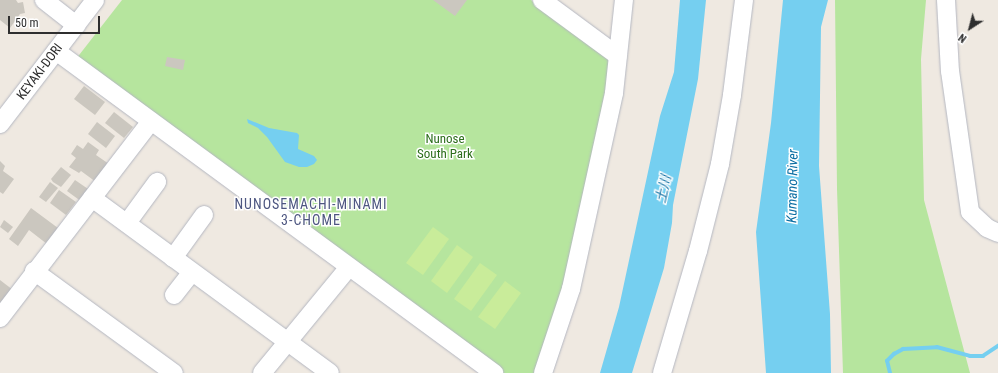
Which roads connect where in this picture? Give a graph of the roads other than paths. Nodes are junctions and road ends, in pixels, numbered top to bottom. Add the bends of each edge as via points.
1 (44, 0) edge
2 (95, 0) edge
3 (542, 0) edge
4 (624, 0) edge
5 (744, 0) edge
6 (946, 0) edge
7 (76, 24) junction
8 (56, 52) junction
9 (618, 56) junction
10 (151, 121) junction
11 (0, 124) edge
12 (156, 182) dead end
13 (92, 198) junction
14 (204, 215) dead end
15 (126, 223) junction
16 (998, 233) edge
17 (173, 258) junction
18 (349, 267) junction
19 (34, 271) junction
20 (192, 272) junction
21 (174, 295) dead end
22 (0, 318) edge
23 (288, 342) junction
24 (174, 373) edge
25 (262, 373) edge
26 (330, 373) edge
27 (494, 373) edge
28 (543, 373) edge
29 (662, 373) edge

1 - 7 street
2 - 7 street, KEYAKI-DORI
3 - 9 street
4 - 9 street
5 - 29 street via 720,164 698,251
6 - 16 street via 950,71 970,212 987,228
7 - 8 street, KEYAKI-DORI
8 - 10 street
8 - 11 street, KEYAKI-DORI
9 - 28 street via 614,93 600,134 582,219 571,289 562,304
10 - 13 street
10 - 18 street
12 - 15 street
13 - 15 street
13 - 19 street
14 - 17 street
15 - 17 street
17 - 20 street
18 - 23 street
18 - 27 street
19 - 22 street
19 - 24 street
20 - 21 street
20 - 23 street
23 - 25 street
23 - 26 street

